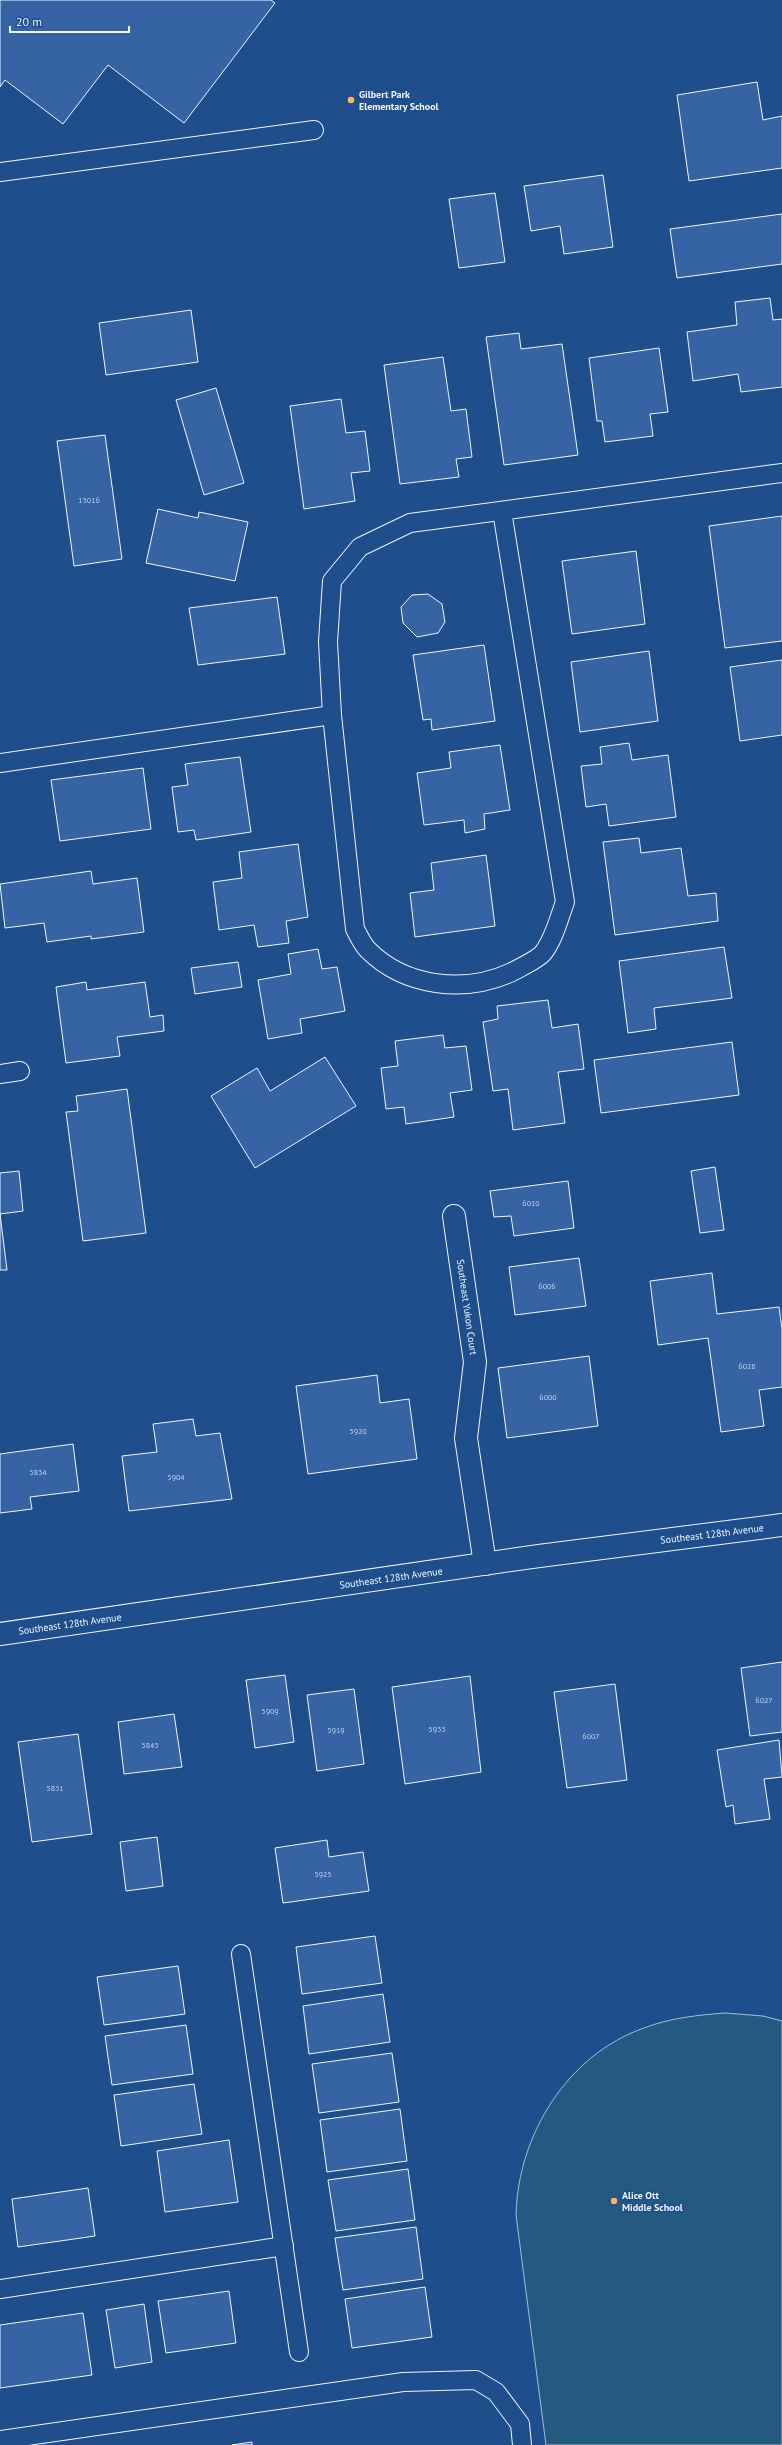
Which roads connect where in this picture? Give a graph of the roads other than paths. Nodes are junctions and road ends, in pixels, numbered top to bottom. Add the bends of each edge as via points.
1 (314, 130) dead end
2 (0, 172) edge
3 (782, 473) edge
4 (502, 511) junction
5 (332, 715) junction
6 (0, 763) edge
7 (20, 1071) dead end
8 (0, 1074) edge
9 (454, 1216) dead end
10 (782, 1525) edge
11 (485, 1564) junction
12 (0, 1634) edge
13 (242, 1954) dead end
14 (284, 2246) junction
15 (0, 2289) edge
16 (299, 2352) dead end
17 (0, 2440) edge
18 (522, 2445) edge

1 - 2 lane
3 - 4 lane
4 - 5 lane via 410,523 360,547 332,581 328,642
4 - 5 lane via 565,902 543,953 496,980 440,984 412,978 386,964 367,949 355,929
5 - 6 lane
7 - 8 lane
9 - 11 street, Southeast Yukon Court via 476,1362 466,1438
10 - 11 street, Southeast 128th Avenue
11 - 12 street, Southeast 128th Avenue
13 - 14 lane
14 - 15 lane
14 - 16 lane
17 - 18 lane via 403,2382 476,2380 496,2392 520,2424

